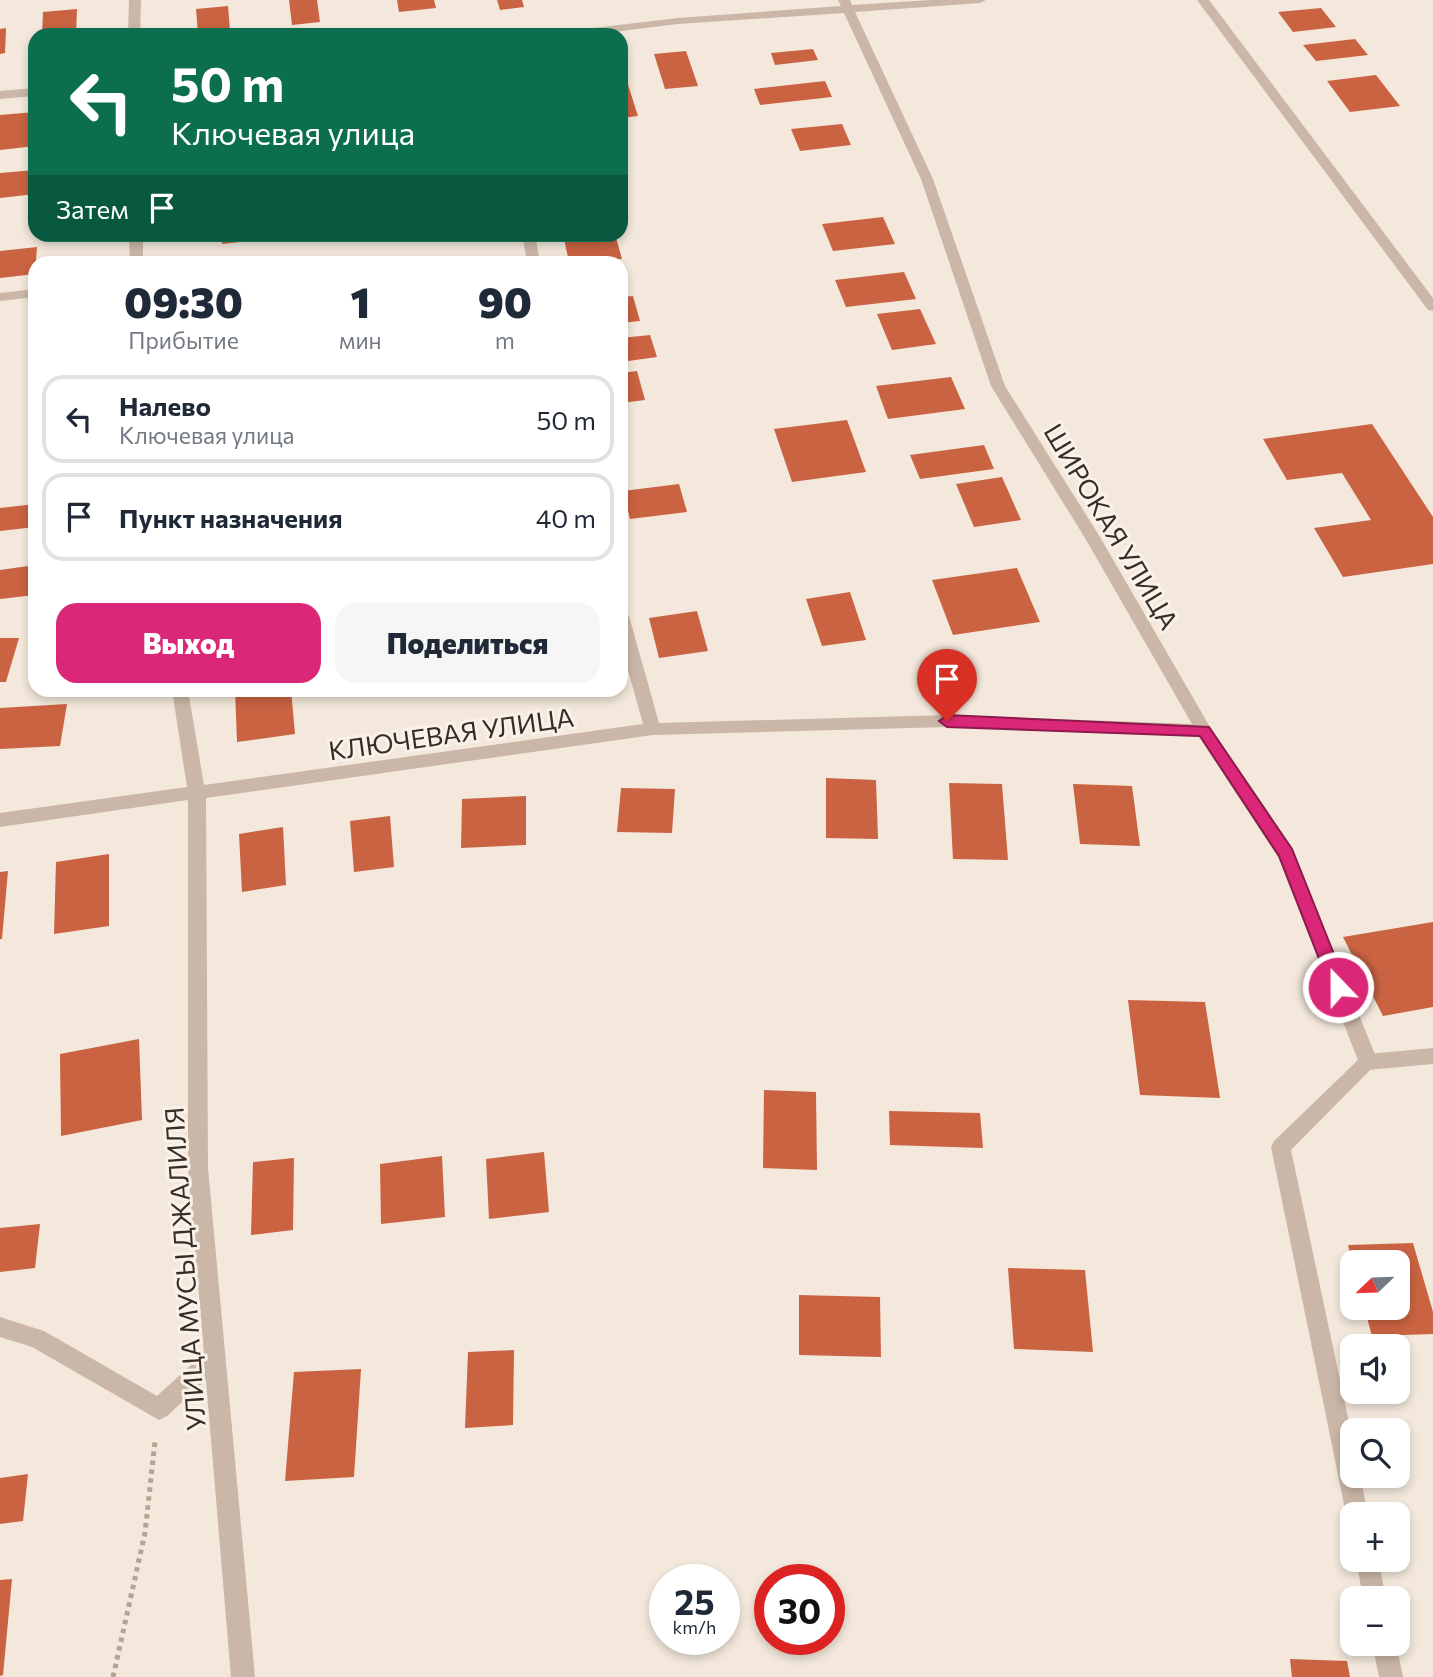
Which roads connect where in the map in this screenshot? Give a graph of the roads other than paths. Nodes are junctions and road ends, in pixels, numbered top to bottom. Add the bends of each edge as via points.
1 (135, 0) edge
2 (979, 0) edge
3 (1203, 0) edge
4 (846, 5) edge
5 (134, 28) edge
6 (619, 28) edge
7 (28, 93) edge
8 (0, 95) edge
9 (28, 294) edge
10 (0, 297) edge
11 (1433, 307) edge
12 (628, 641) edge
13 (181, 697) edge
14 (653, 729) junction
15 (1204, 731) junction
16 (197, 794) junction
17 (0, 820) edge
18 (1433, 1056) edge
19 (1368, 1062) junction
20 (0, 1327) edge
21 (215, 1357) junction
22 (1355, 1502) edge
23 (1387, 1656) edge
24 (243, 1677) edge
25 (1391, 1677) edge

1 - 5 street
2 - 4 street
3 - 11 street
4 - 6 street
4 - 15 street, ШИРОКАЯ УЛИЦА via 927,179 998,386
7 - 8 street
9 - 10 street
12 - 14 street
13 - 16 street, УЛИЦА МУСЫ ДЖАЛИЛЯ
14 - 15 street, КЛЮЧЕВАЯ УЛИЦА via 947,721
14 - 16 street, КЛЮЧЕВАЯ УЛИЦА
15 - 19 street, ШИРОКАЯ УЛИЦА via 1286,854
16 - 17 street, КЛЮЧЕВАЯ УЛИЦА
16 - 21 street, УЛИЦА МУСЫ ДЖАЛИЛЯ via 198,1168
18 - 19 street
19 - 22 street via 1281,1147
20 - 21 street via 37,1338 159,1409
21 - 24 street, УЛИЦА МУСЫ ДЖАЛИЛЯ
23 - 25 street

